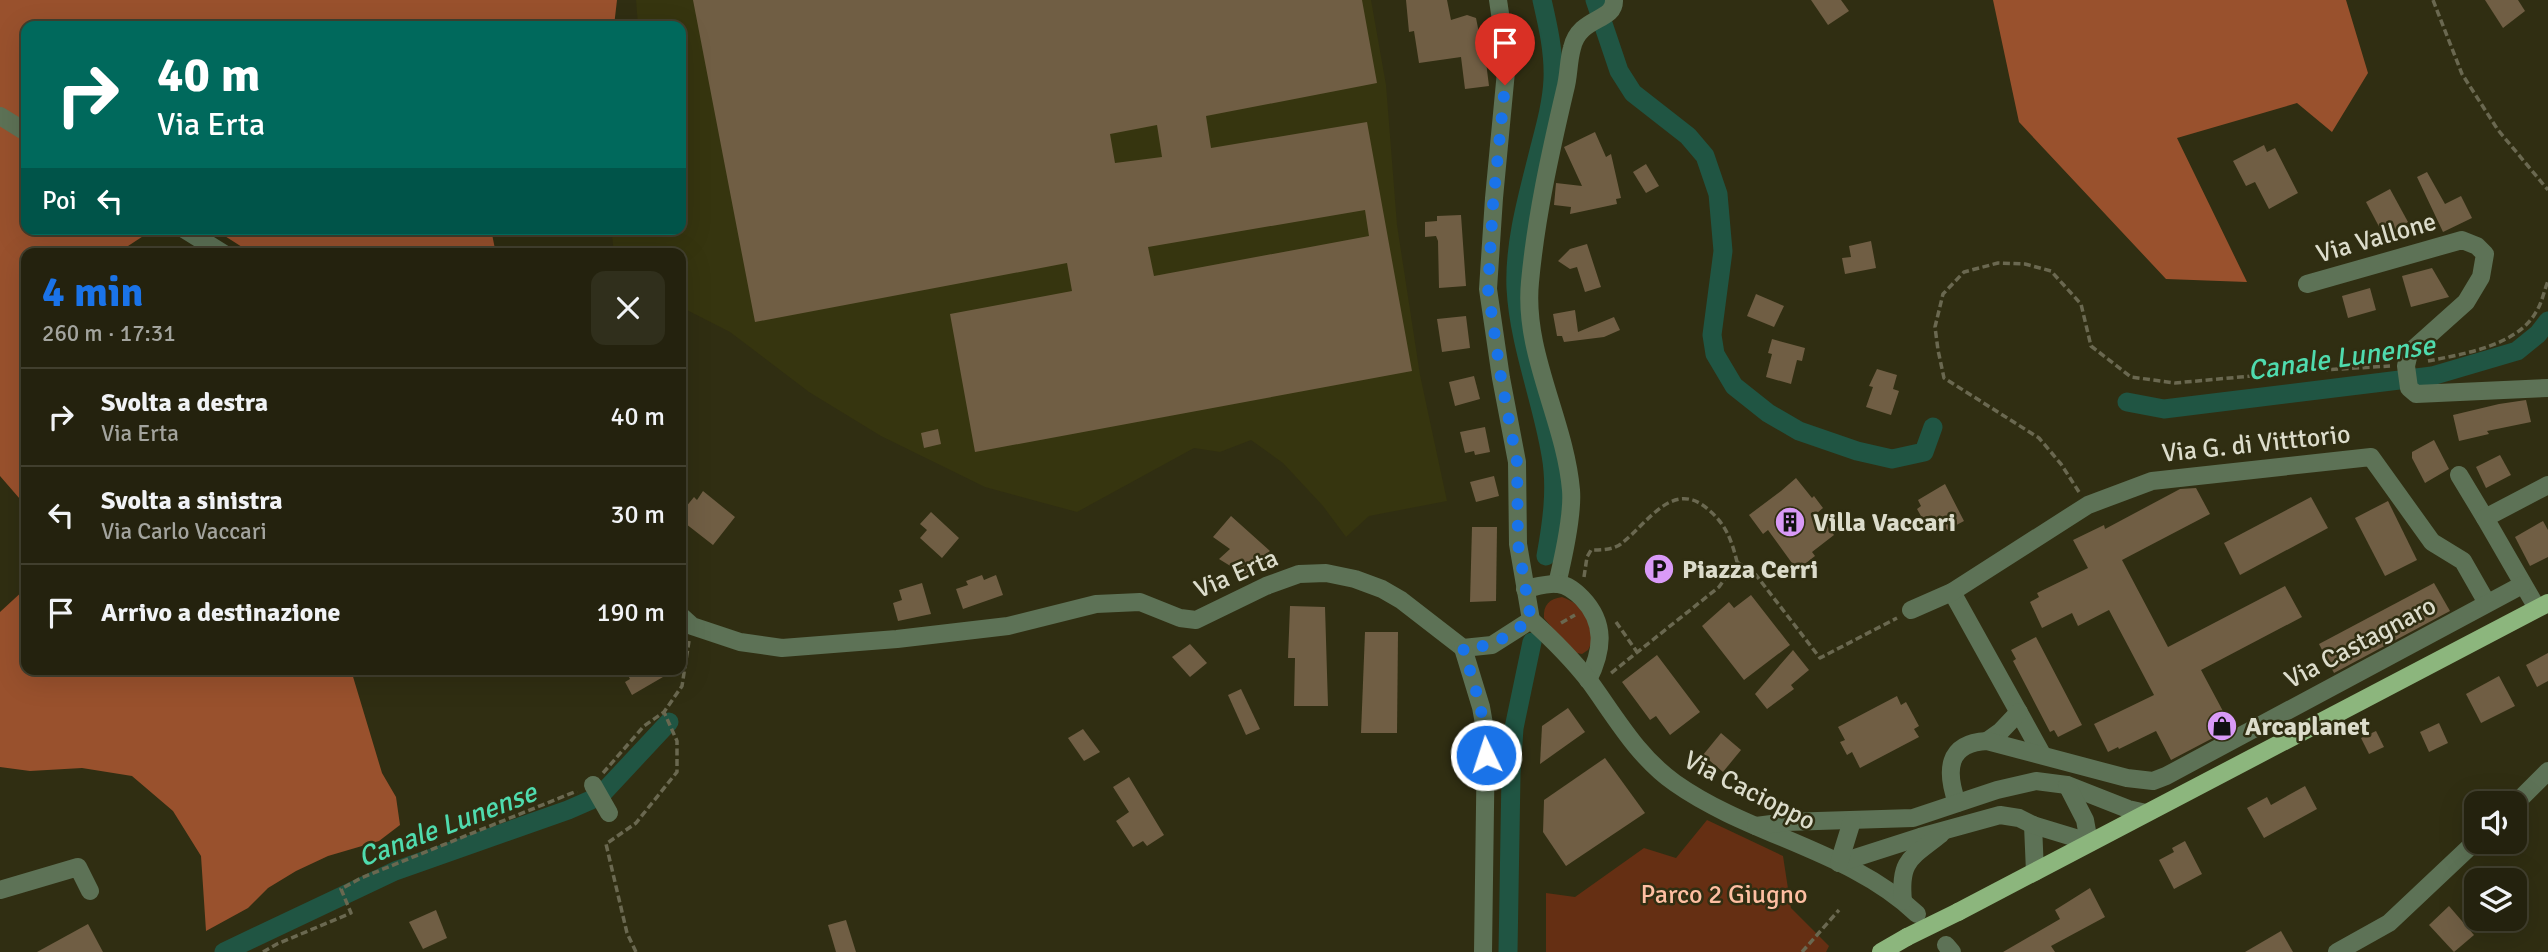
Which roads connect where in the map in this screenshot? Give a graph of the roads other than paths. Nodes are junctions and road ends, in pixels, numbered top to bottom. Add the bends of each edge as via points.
1 (1498, 0) edge
2 (1611, 7) edge
3 (0, 116) edge
4 (21, 129) edge
5 (194, 235) edge
6 (214, 248) edge
7 (2307, 284) dead end
8 (2548, 388) edge
9 (2459, 475) dead end
10 (2548, 485) edge
11 (2485, 518) junction
12 (1557, 584) junction
13 (2522, 585) junction
14 (1525, 589) junction
15 (1952, 592) junction
16 (2487, 603) junction
17 (2542, 605) edge
18 (1911, 610) road end
19 (1531, 620) junction
20 (686, 621) edge
21 (1463, 648) junction
22 (1591, 683) junction
23 (2019, 712) junction
24 (1987, 741) junction
25 (2042, 754) junction
26 (2548, 771) edge
27 (593, 785) road end
28 (2067, 785) junction
29 (2527, 792) edge
30 (1957, 803) junction
31 (608, 813) dead end
32 (2146, 813) junction
33 (1852, 821) junction
34 (2033, 825) junction
35 (1756, 826) junction
36 (1944, 831) junction
37 (2089, 842) junction
38 (2464, 852) edge
39 (1839, 863) junction
40 (2035, 872) junction
41 (0, 890) edge
42 (90, 891) dead end
43 (1903, 901) junction
44 (1917, 914) dead end
45 (1483, 952) edge
46 (1881, 952) edge
47 (2337, 952) edge

1 - 14 street via 1507,61 1488,289 1517,462 1518,544
2 - 12 street via 1577,34 1571,50 1529,286 1537,351 1571,491
3 - 4 street
5 - 6 street
7 - 8 street, Via Vallone via 2462,240 2477,246 2485,254 2481,277 2466,302 2409,354 2409,388 2416,394
9 - 11 street
10 - 11 street
11 - 13 street
12 - 14 street
12 - 22 street via 1573,589 1597,619 1598,661
13 - 16 street, Via Castagnaro
13 - 17 street
14 - 19 street
15 - 16 street, Via G. di Vitttorio via 2088,505 2152,481 2371,457 2432,542 2463,561
15 - 18 street
15 - 23 street
16 - 25 street, Via Castagnaro via 2153,781
17 - 32 main road
19 - 21 street via 1492,645
19 - 22 street
20 - 21 street, Via Erta via 740,642 782,648 1008,626 1096,604 1140,602 1196,620 1288,578 1326,573 1382,589
21 - 45 street via 1486,735
22 - 35 street, Via Cacioppo via 1656,769 1691,794
23 - 24 street
23 - 25 street
24 - 25 street, Via Castagnaro
24 - 30 street via 1975,741 1955,755 1950,784
26 - 29 street
27 - 31 street
28 - 30 street via 2036,781
28 - 32 street
28 - 37 street via 2085,820
30 - 33 street via 1913,818
32 - 37 main road
33 - 35 street
33 - 39 street
34 - 36 street via 2000,815
34 - 37 street
34 - 40 street
35 - 39 street, Via Cacioppo
36 - 39 street
36 - 43 street via 1903,870
37 - 40 main road
38 - 47 street via 2389,923
39 - 43 street, Via Cacioppo
40 - 46 main road, bridge
41 - 42 street via 78,867
43 - 44 street, Via Cacioppo

